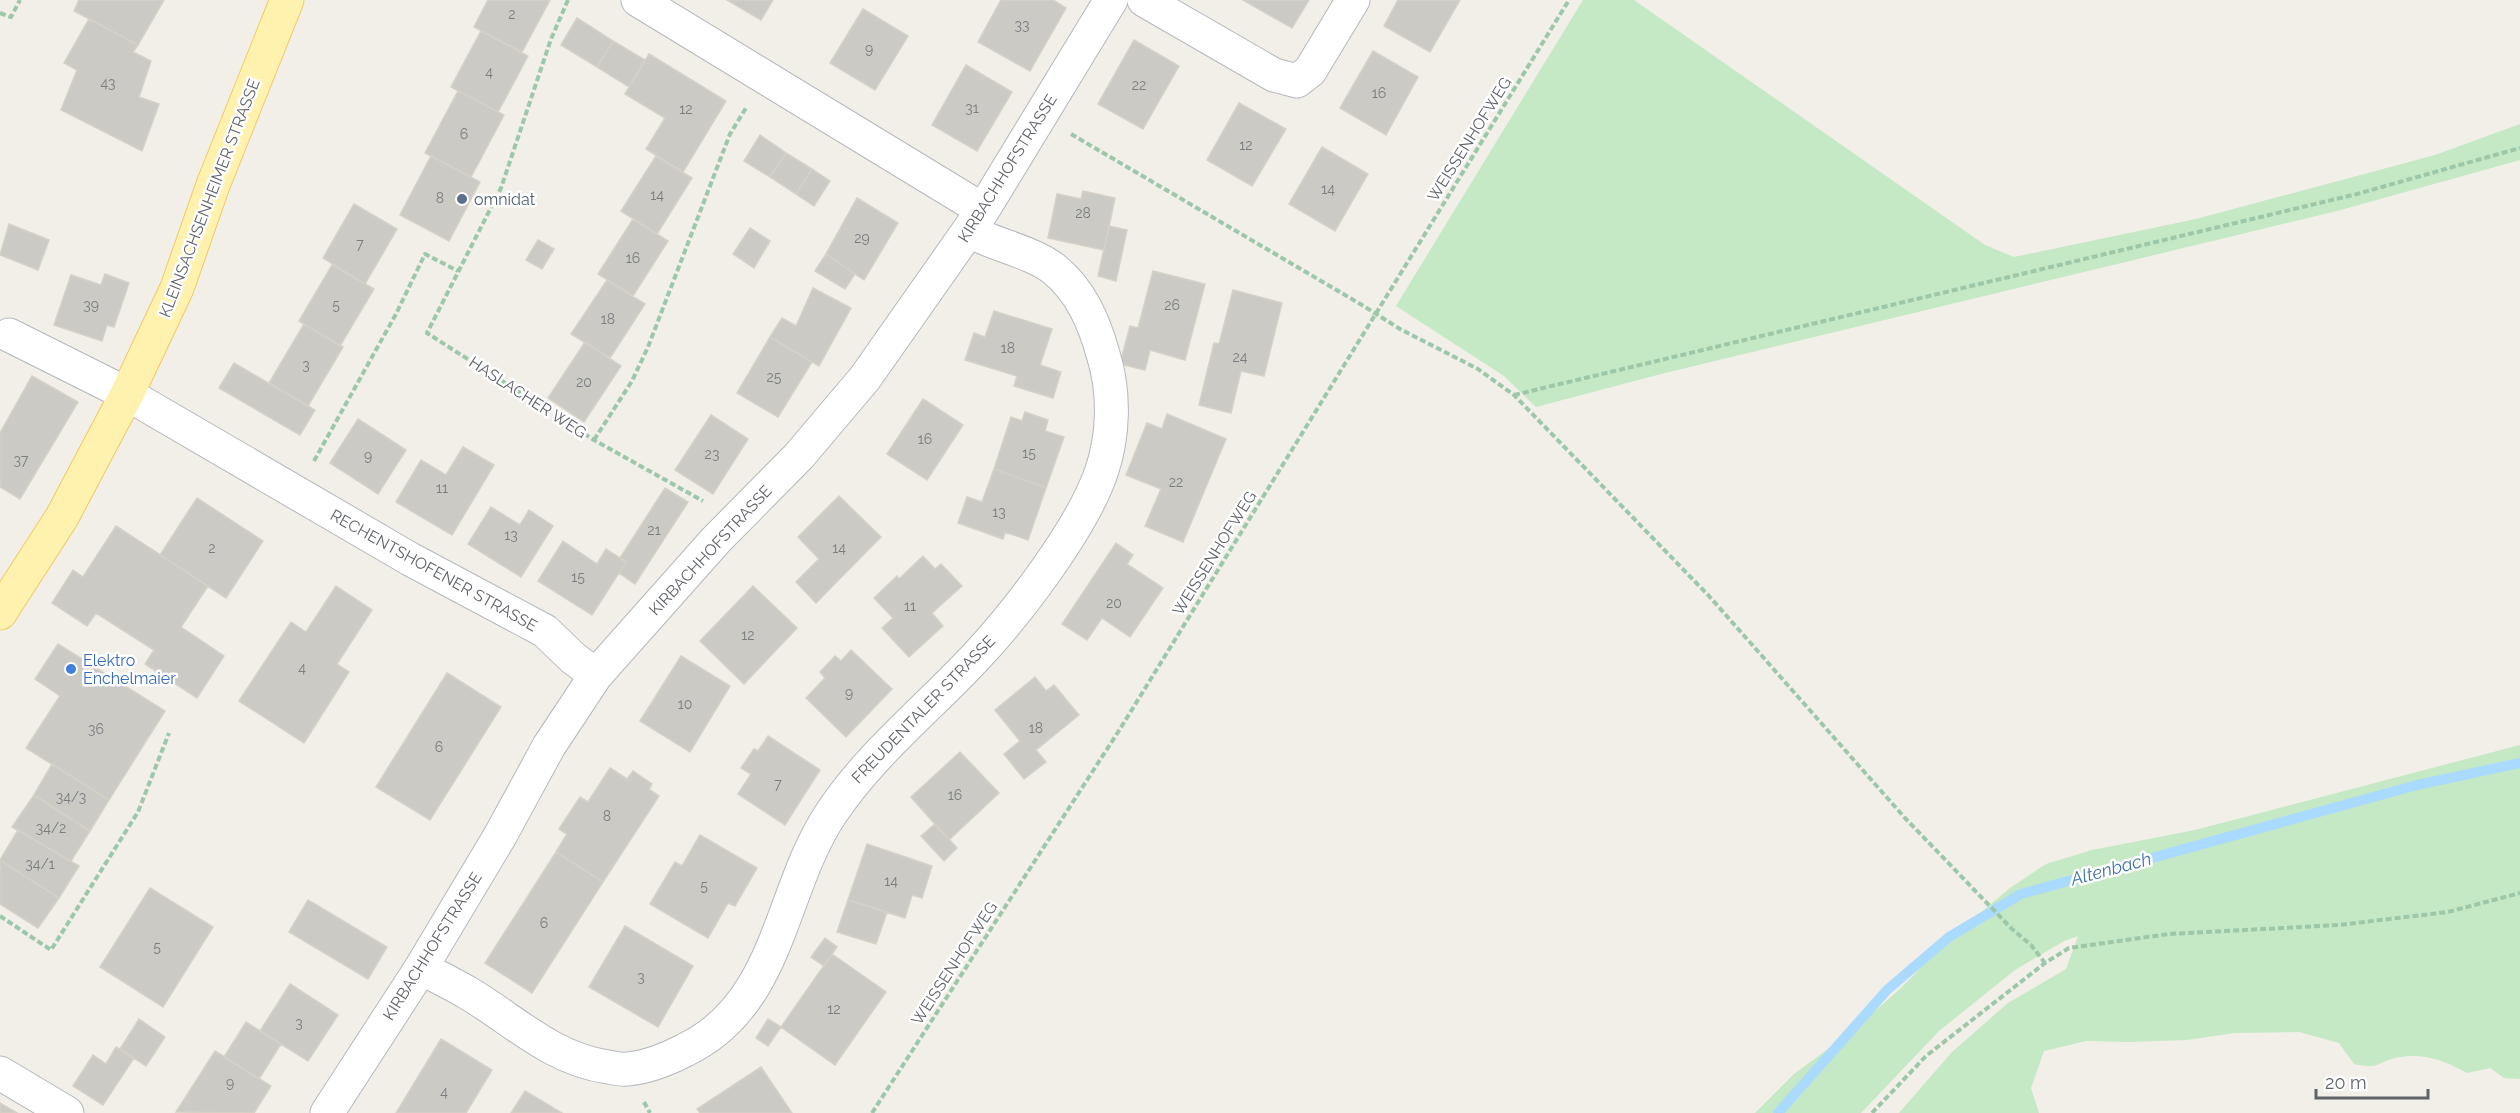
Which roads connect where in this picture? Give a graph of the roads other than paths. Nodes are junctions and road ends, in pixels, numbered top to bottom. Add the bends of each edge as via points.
1 (287, 0) edge
2 (638, 0) edge
3 (1111, 0) edge
4 (1144, 0) edge
5 (1353, 0) edge
6 (976, 221) junction
7 (9, 335) dead end
8 (127, 394) junction
9 (0, 614) edge
10 (596, 675) junction
11 (421, 968) junction
12 (0, 1073) edge
13 (67, 1113) edge
14 (327, 1113) edge

1 - 8 main road, KLEINSACHSENHEIMER STRASSE via 213,184 177,288
2 - 6 street via 764,76
3 - 6 street, KIRBACHHOFSTRASSE
4 - 5 street via 1274,75 1297,81 1310,71
6 - 10 street, KIRBACHHOFSTRASSE via 866,378
6 - 11 street, FREUDENTALER STRASSE via 993,243 1053,268 1073,287 1094,323 1106,363 1112,405 1110,438 1101,474 1076,523 1033,587 976,658 854,780 811,852 769,958 750,993 725,1024 697,1045 666,1060 627,1069 587,1064 548,1047 469,994
7 - 8 street
8 - 9 main road, KLEINSACHSENHEIMER STRASSE via 62,517
8 - 10 street, RECHENTSHOFENER STRASSE via 410,559 545,631
10 - 11 street, KIRBACHHOFSTRASSE via 549,746
11 - 14 street, KIRBACHHOFSTRASSE
12 - 13 street

